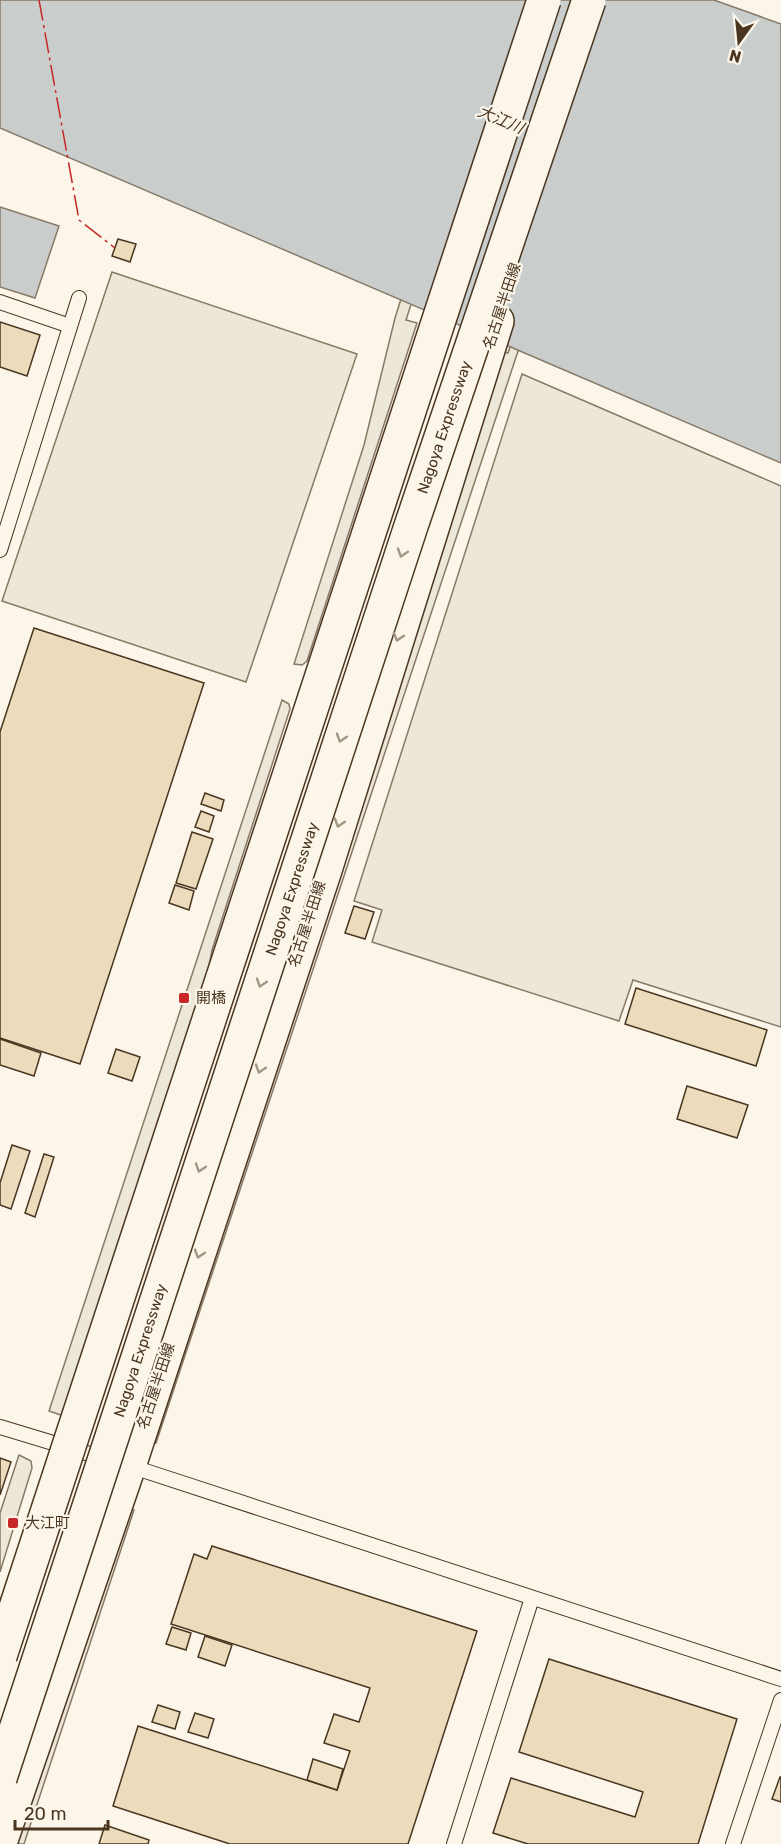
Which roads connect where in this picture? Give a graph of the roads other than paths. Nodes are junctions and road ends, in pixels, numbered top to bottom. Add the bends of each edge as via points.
1 (527, 0) edge
2 (544, 0) edge
3 (589, 0) edge
4 (602, 0) edge
5 (79, 298) dead end
6 (0, 302) edge
7 (70, 326) junction
8 (0, 550) edge
9 (0, 1427) edge
10 (55, 1443) junction
11 (129, 1466) junction
12 (532, 1598) junction
13 (0, 1635) edge
14 (0, 1656) edge
15 (781, 1679) edge
16 (781, 1700) edge
17 (0, 1778) edge
18 (0, 1843) edge
19 (454, 1844) edge
20 (733, 1844) edge

1 - 10 main road
2 - 14 main road, bridge
3 -> 17 main road, Nagoya Expressway, bridge via 410,529
4 -> 11 main road, 名古屋半田線 via 490,341 325,870
5 - 7 lane
6 - 7 lane
7 - 8 lane
9 - 10 lane
10 - 11 lane
10 - 13 main road
11 - 12 lane
11 - 18 main road, 名古屋半田線
12 - 15 lane
12 - 19 lane
16 - 20 lane

